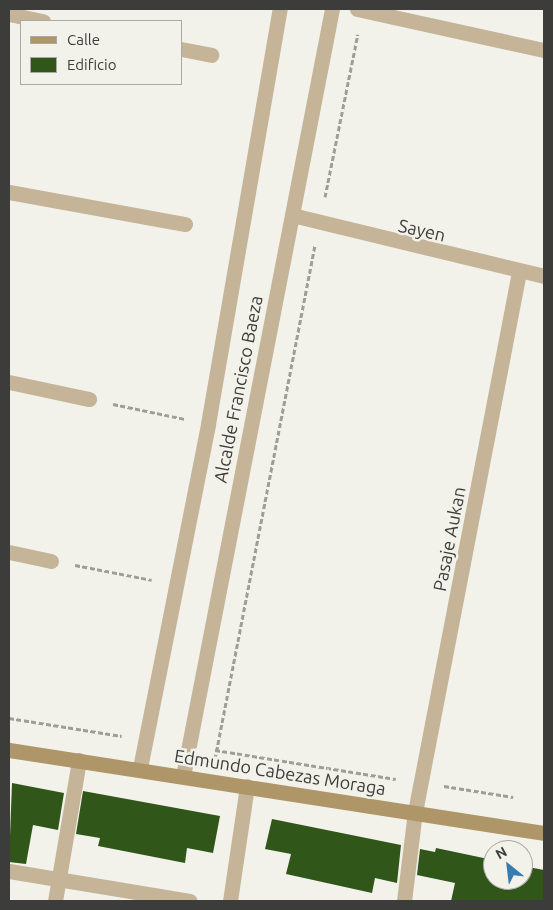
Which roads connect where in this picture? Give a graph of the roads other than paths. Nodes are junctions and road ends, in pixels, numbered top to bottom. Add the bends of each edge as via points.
1 (280, 9) edge
2 (332, 9) edge
3 (360, 9) edge
4 (9, 14) edge
5 (38, 20) edge
6 (182, 49) edge
7 (544, 50) edge
8 (211, 55) dead end
9 (9, 192) edge
10 (292, 215) junction
11 (185, 224) dead end
12 (519, 272) junction
13 (544, 276) edge
14 (9, 382) edge
15 (89, 399) road end
16 (9, 552) edge
17 (50, 561) road end
18 (9, 750) edge
19 (79, 760) junction
20 (140, 768) junction
21 (182, 776) junction
22 (248, 786) junction
23 (415, 812) junction
24 (544, 833) edge
25 (9, 871) edge
26 (59, 880) junction
27 (55, 901) edge
28 (190, 901) edge
29 (230, 901) edge
30 (404, 901) edge

1 - 20 street, Alcalde Francisco Baeza via 208,424
2 - 10 street, Alcalde Francisco Baeza
3 - 7 street
4 - 5 street
6 - 8 street
9 - 11 street
10 - 12 street, Sayen via 319,225
10 - 21 street, Alcalde Francisco Baeza
12 - 13 street, Sayen
12 - 23 street, Pasaje Aukan
14 - 15 street
16 - 17 street
18 - 19 street, Edmundo Cabezas Moraga
19 - 20 street, Edmundo Cabezas Moraga
19 - 26 street
20 - 21 street, Edmundo Cabezas Moraga
21 - 22 street, Edmundo Cabezas Moraga
22 - 23 street, Edmundo Cabezas Moraga
22 - 29 street
23 - 24 street, Edmundo Cabezas Moraga
23 - 30 street, Pasaje Aukan
25 - 26 street
26 - 27 street
26 - 28 street

